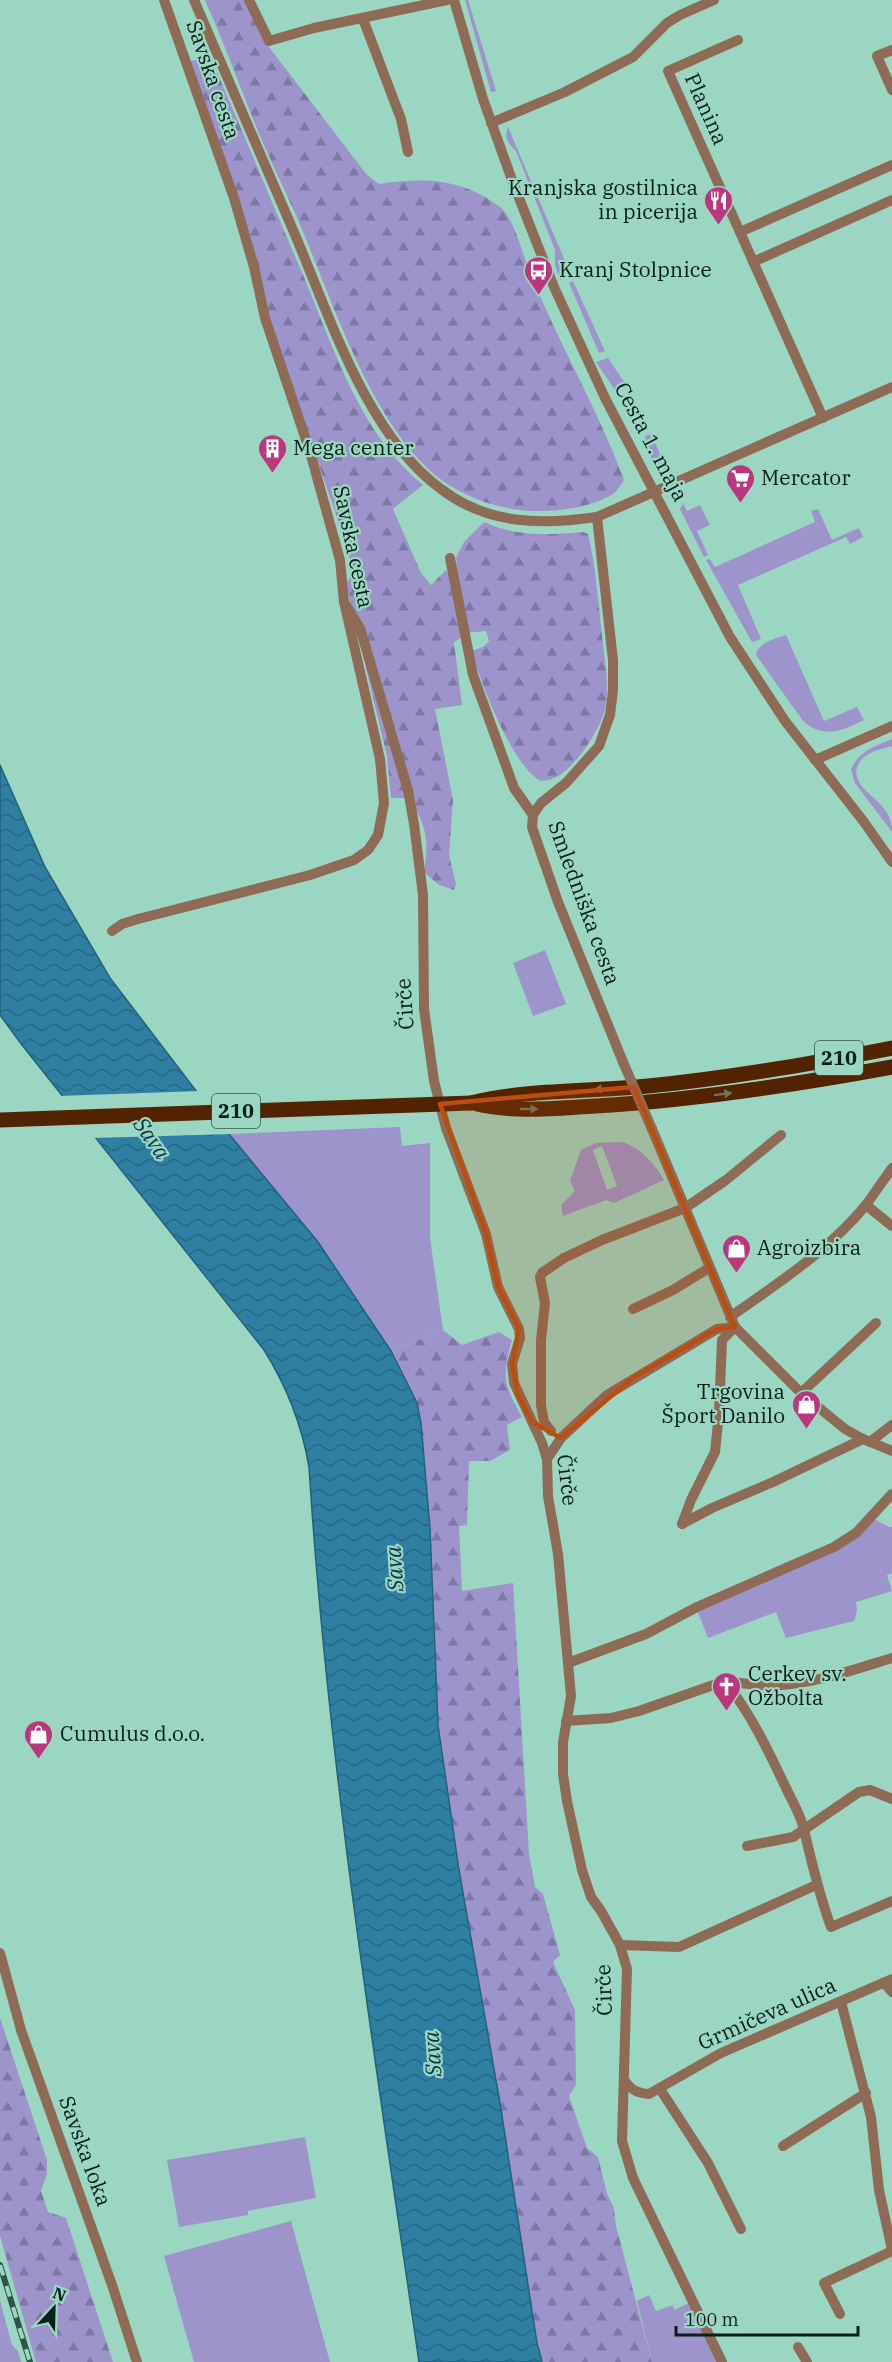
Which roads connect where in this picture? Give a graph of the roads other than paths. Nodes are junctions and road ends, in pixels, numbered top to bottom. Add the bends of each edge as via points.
1 (164, 0) edge
2 (194, 0) edge
3 (249, 0) edge
4 (447, 0) edge
5 (454, 0) edge
6 (714, 0) edge
7 (363, 19) junction
8 (738, 40) dead end
9 (892, 50) edge
10 (892, 90) edge
11 (491, 123) junction
12 (408, 152) dead end
13 (892, 165) edge
14 (892, 200) edge
15 (740, 232) junction
16 (753, 262) junction
17 (892, 387) edge
18 (823, 418) junction
19 (655, 492) junction
20 (597, 517) junction
21 (450, 558) dead end
22 (345, 602) junction
23 (892, 726) edge
24 (815, 760) junction
25 (533, 815) junction
26 (892, 862) edge
27 (112, 931) dead end
28 (892, 1048) edge
29 (892, 1067) edge
30 (471, 1103) junction
31 (0, 1120) edge
32 (781, 1135) dead end
33 (892, 1168) edge
34 (866, 1205) junction
35 (685, 1208) junction
36 (892, 1226) edge
37 (709, 1268) junction
38 (633, 1309) dead end
39 (733, 1322) junction
40 (876, 1323) dead end
41 (801, 1393) junction
42 (532, 1422) junction
43 (892, 1425) edge
44 (551, 1431) junction
45 (561, 1438) junction
46 (867, 1441) junction
47 (892, 1451) edge
48 (547, 1459) junction
49 (892, 1494) edge
50 (892, 1658) edge
51 (568, 1663) junction
52 (725, 1681) junction
53 (566, 1721) junction
54 (892, 1799) edge
55 (804, 1830) junction
56 (747, 1846) dead end
57 (816, 1885) junction
58 (892, 1901) edge
59 (620, 1945) junction
60 (0, 1953) edge
61 (888, 1981) edge
62 (892, 1992) edge
63 (841, 2001) junction
64 (625, 2081) junction
65 (660, 2089) junction
66 (866, 2093) junction
67 (783, 2146) dead end
68 (741, 2229) dead end
69 (892, 2251) edge
70 (840, 2314) dead end
71 (798, 2347) dead end
72 (137, 2362) edge
73 (722, 2362) edge
74 (807, 2362) edge

1 - 22 street, Savska cesta via 234,198 265,318 310,452 340,560
2 - 20 street, Savska cesta via 341,343 369,402 401,452 441,490 485,512 537,523
3 - 7 street via 269,41
4 - 7 street
5 - 11 street, Cesta 1. maja
6 - 11 street via 668,23 633,57 565,92
7 - 12 street via 401,118
8 - 15 street, Planina via 668,71
9 - 10 street via 877,57
11 - 19 street, Cesta 1. maja via 556,293
13 - 15 street
14 - 16 street
15 - 16 street, Planina
16 - 18 street, Planina
17 - 18 street
18 - 19 street
19 - 20 street, Savska cesta
19 - 24 street, Cesta 1. maja via 730,637
20 - 25 street, Smledniška cesta via 613,660 610,715 599,746
21 - 25 street via 472,675 514,788
22 - 27 street, Savska cesta via 380,759 384,803 378,835 368,850 354,860 310,875 138,919
22 - 42 street, Čirče via 360,628 408,790 423,895 424,1009 434,1081 446,1128 486,1234 498,1287 519,1329 512,1374
23 - 24 street
24 - 26 street, Cesta 1. maja
25 - 35 street, Smledniška cesta, bridge via 532,827 558,902
28 -> 30 main road, 210 via 722,1078 517,1095
30 -> 29 main road, 210 via 510,1109 650,1103 792,1085
30 - 31 main road, 210, bridge
32 - 35 street
33 - 34 street
34 - 36 street
34 - 39 street via 823,1249
35 - 37 street, Smledniška cesta
35 - 44 street via 630,1228 542,1273 545,1303 541,1405 544,1422
37 - 38 street
37 - 39 street, Smledniška cesta
39 - 41 street, Smledniška cesta
39 - 45 street via 607,1395
39 - 46 street via 722,1340 715,1452 682,1524
40 - 41 street
41 - 46 street, Smledniška cesta via 845,1429
42 - 44 street
42 - 48 street, Čirče
43 - 46 street
44 - 45 street
45 - 48 street
46 - 47 street, Smledniška cesta
48 - 51 street, Čirče
49 - 51 street via 856,1533 834,1547 697,1607 646,1634
50 - 52 street via 791,1684
51 - 53 street, Čirče via 572,1696
52 - 53 street via 639,1711 611,1718
52 - 55 street via 764,1742
53 - 59 street, Čirče via 563,1774 582,1870 591,1897
54 - 55 street via 870,1790 860,1792
55 - 56 street via 793,1837
55 - 57 street
57 - 58 street via 831,1927
57 - 59 street via 679,1947
59 - 64 street, Čirče via 627,1969
60 - 72 street, Savska loka via 21,2030
61 - 62 street
61 - 63 street, Grmičeva ulica
63 - 65 street, Grmičeva ulica via 721,2054
63 - 66 street
64 - 65 street, Grmičeva ulica via 639,2093 650,2094
64 - 73 street, Čirče via 622,2141 633,2178
65 - 68 street via 699,2146
66 - 67 street
66 - 69 street
69 - 70 street via 824,2283
71 - 74 street

